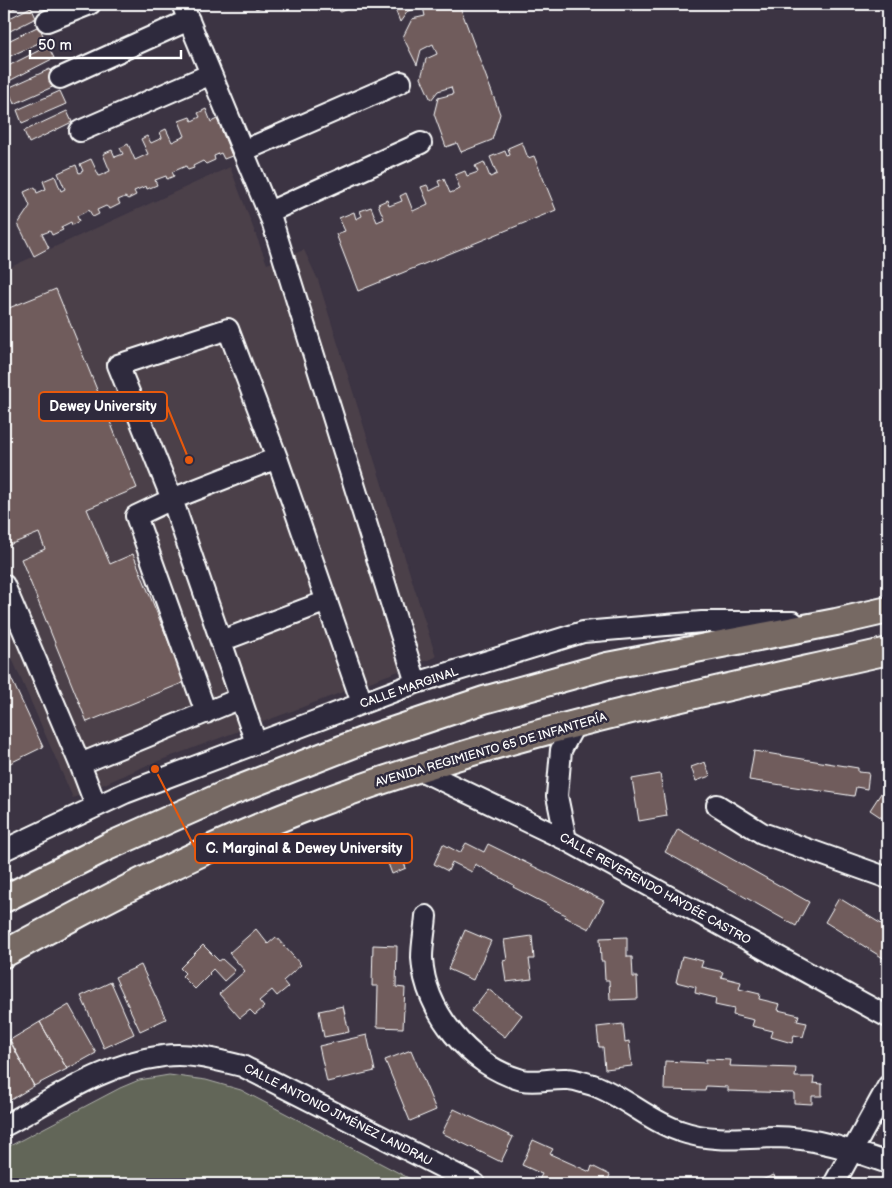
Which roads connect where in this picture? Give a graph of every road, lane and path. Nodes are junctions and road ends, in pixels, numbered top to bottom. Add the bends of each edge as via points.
1 (90, 4) edge
2 (186, 12) edge
3 (47, 21) dead end
4 (211, 74) junction
5 (60, 78) dead end
6 (401, 82) dead end
7 (80, 131) dead end
8 (421, 143) dead end
9 (244, 151) junction
10 (269, 212) junction
11 (277, 458) junction
12 (172, 499) junction
13 (4, 585) edge
14 (326, 601) junction
15 (888, 610) edge
16 (836, 622) junction
17 (221, 641) junction
18 (888, 651) edge
19 (416, 683) junction
20 (240, 698) junction
21 (362, 704) junction
22 (206, 713) junction
23 (575, 724) junction
24 (256, 743) junction
25 (80, 764) junction
26 (418, 769) junction
27 (717, 805) dead end
28 (96, 806) junction
29 (566, 840) junction
30 (4, 850) edge
31 (888, 878) edge
32 (4, 899) edge
33 (426, 916) dead end
34 (4, 954) edge
35 (888, 1017) edge
36 (888, 1086) edge
37 (4, 1126) edge
38 (852, 1150) junction
39 (888, 1163) edge
40 (475, 1184) edge
41 (834, 1184) edge

1 - 3 street
2 - 4 street
2 - 5 street
4 - 7 street
4 - 9 street
6 - 9 street
8 - 10 street
9 - 10 street
10 - 19 street
11 - 12 street
11 - 12 street via 228,329 118,365
11 - 14 street
12 - 17 street
12 - 22 street via 136,516
13 - 25 street
14 - 17 street
14 - 21 street
15 - 16 main road
16 - 19 street, CALLE MARGINAL via 702,622 583,632
16 - 32 main road via 607,666 484,700 362,741 231,792 107,847
17 - 20 street
18 - 23 main road, AVENIDA REGIMIENTO 65 DE INFANTERÍA
19 - 21 street, CALLE MARGINAL
20 - 22 street
20 - 24 street
21 - 24 street, CALLE MARGINAL
22 - 25 street
23 - 26 main road, AVENIDA REGIMIENTO 65 DE INFANTERÍA
23 - 29 street via 560,750 557,796
24 - 28 street, CALLE MARGINAL
25 - 28 street
26 - 29 street, CALLE REVERENDO HAYDÉE CASTRO
26 - 34 main road, AVENIDA REGIMIENTO 65 DE INFANTERÍA via 301,810 184,860
27 - 31 street via 762,833
28 - 30 street, CALLE MARGINAL
29 - 35 street, CALLE REVERENDO HAYDÉE CASTRO
33 - 38 street via 422,958 428,988 439,1012 453,1033 477,1057 499,1072 524,1080 568,1079 594,1086 680,1131 694,1135 816,1141
36 - 38 street
37 - 40 street, CALLE ANTONIO JIMÉNEZ LANDRAU via 99,1075 129,1063 164,1055 203,1057 242,1066
38 - 39 street
38 - 41 street

